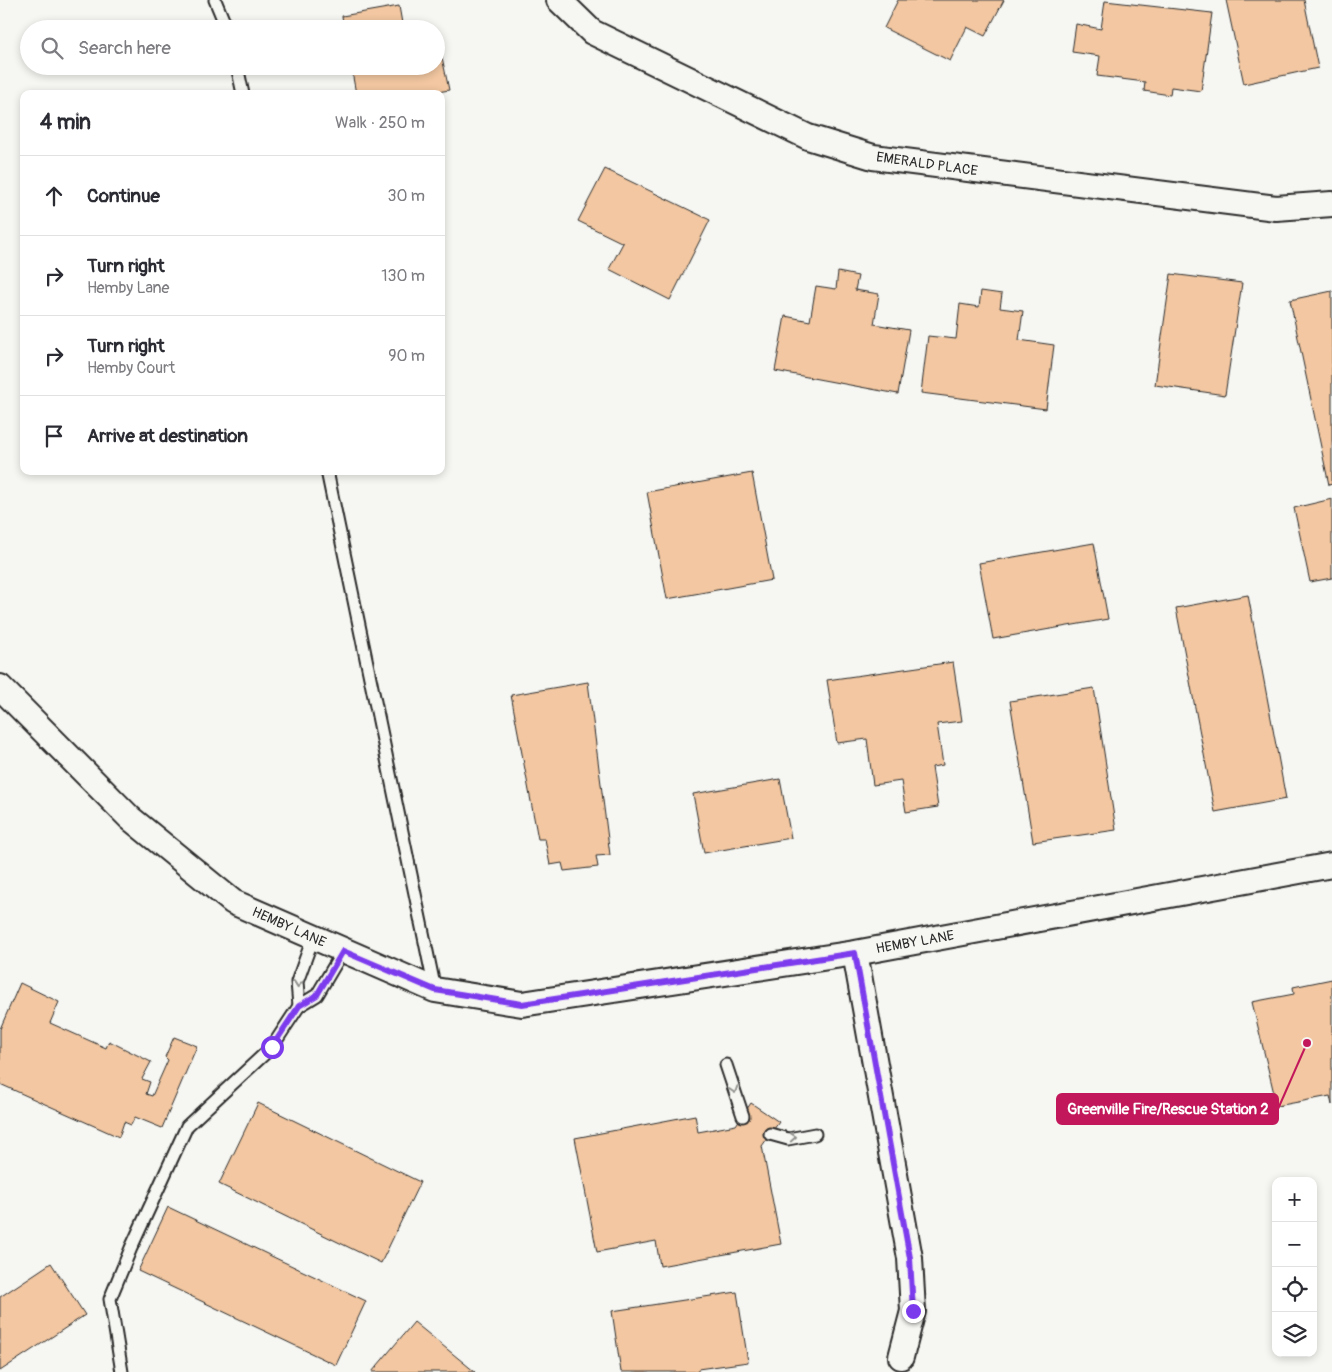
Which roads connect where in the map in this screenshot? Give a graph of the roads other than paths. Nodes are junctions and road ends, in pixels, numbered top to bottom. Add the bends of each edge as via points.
1 (215, 0) edge
2 (559, 0) edge
3 (223, 20) edge
4 (239, 75) edge
5 (242, 90) edge
6 (1332, 204) edge
7 (328, 475) edge
8 (0, 687) edge
9 (1332, 865) edge
10 (313, 938) junction
11 (343, 951) junction
12 (855, 953) junction
13 (435, 990) junction
14 (299, 1006) junction
15 (726, 1064) dead end
16 (743, 1116) dead end
17 (770, 1134) dead end
18 (816, 1134) dead end
19 (901, 1357) dead end
20 (122, 1372) edge

1 - 3 lane
2 - 6 street, EMERALD PLACE via 592,32 808,137 873,158 1276,208
4 - 5 lane
7 - 13 lane
8 - 10 street, HEMBY LANE via 130,818 233,902
9 - 12 street, HEMBY LANE
10 - 11 street, HEMBY LANE
10 -> 14 lane via 297,982
11 - 13 street, HEMBY LANE
11 - 14 lane via 317,995
12 - 13 street, HEMBY LANE via 522,1004
12 - 19 street via 910,1258 913,1311
14 - 20 lane via 272,1047 187,1126 110,1299
15 -> 16 lane
17 -> 18 lane via 788,1139

